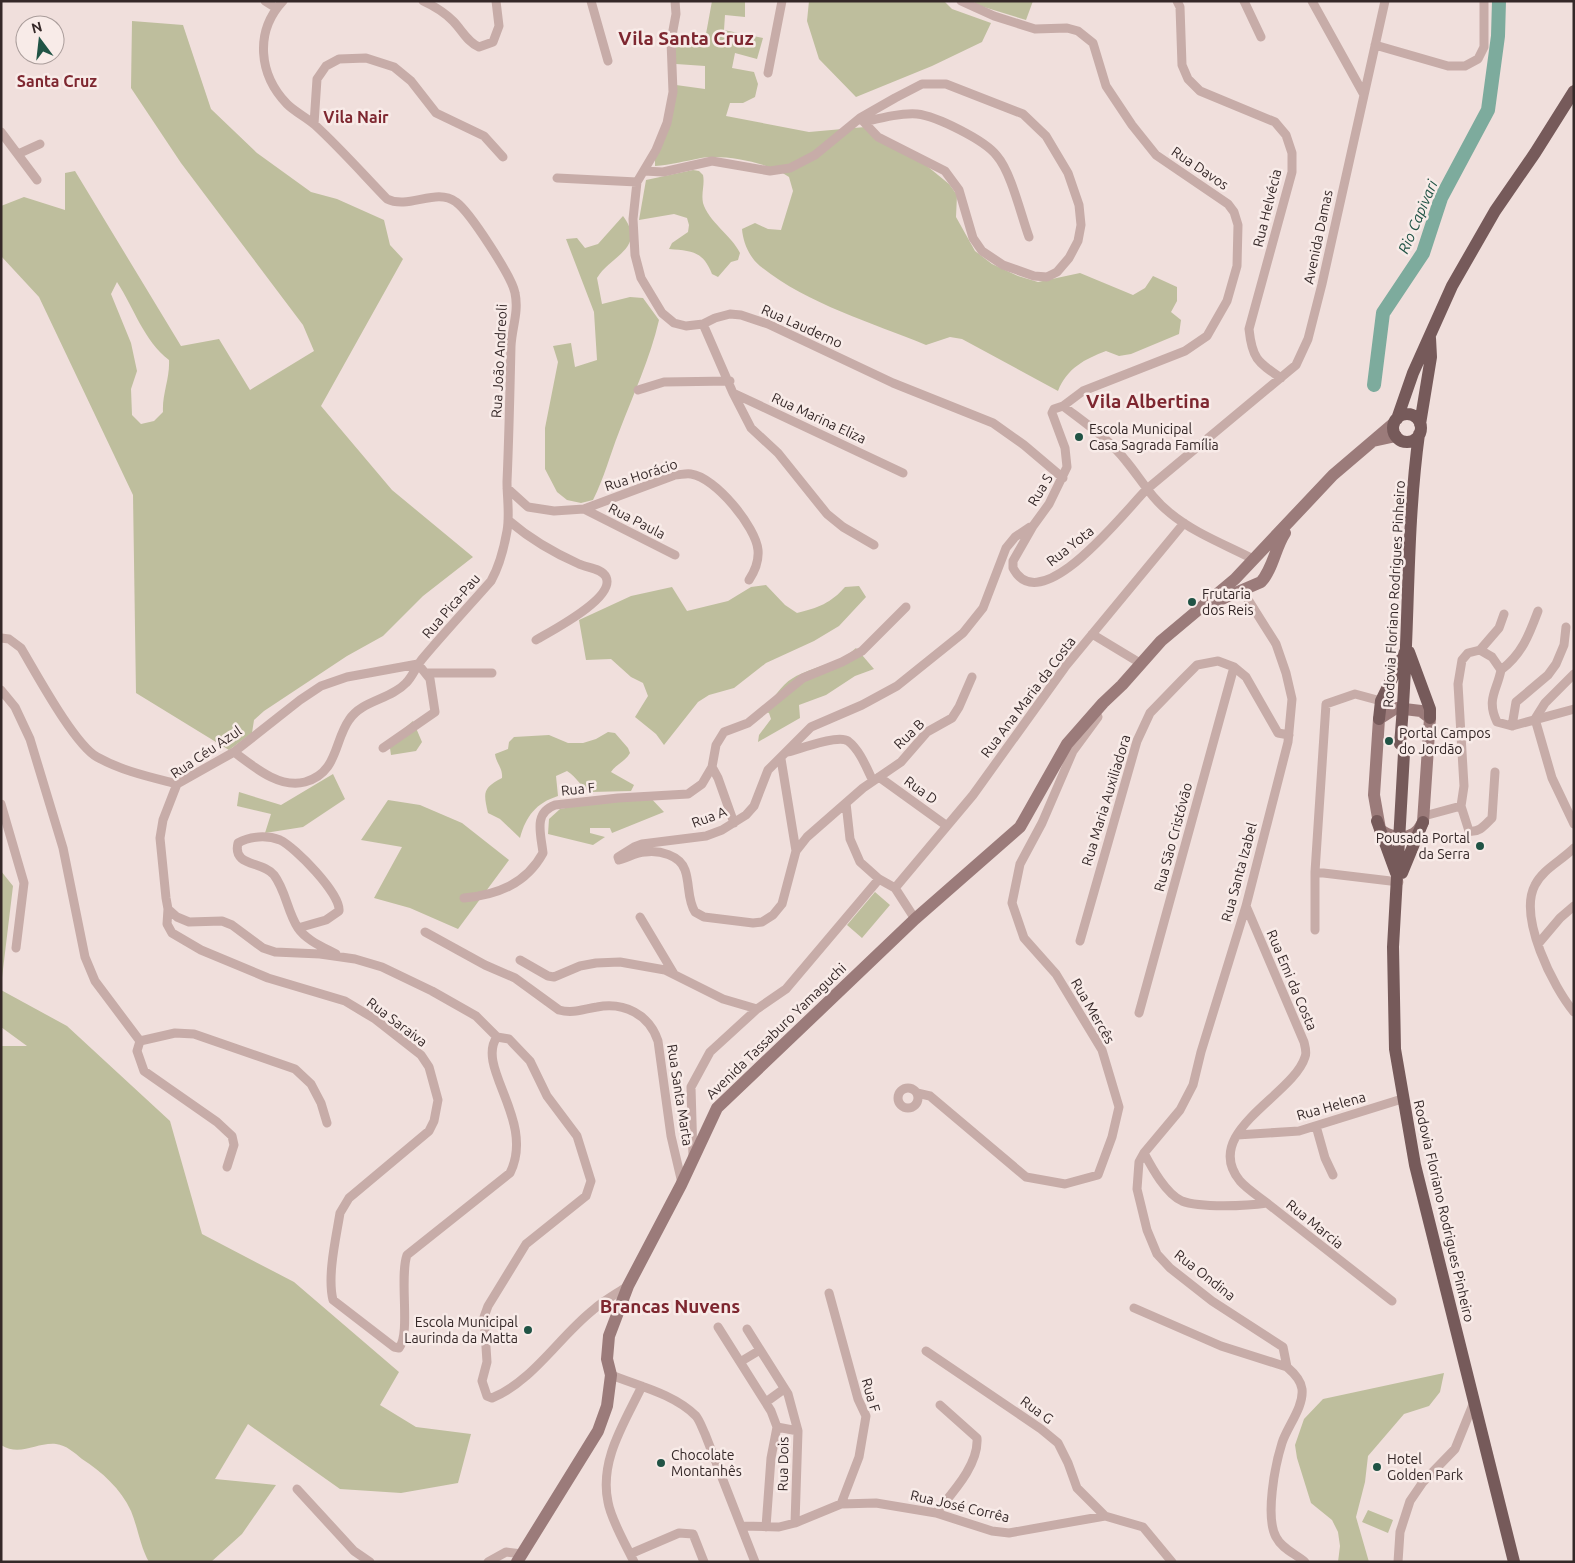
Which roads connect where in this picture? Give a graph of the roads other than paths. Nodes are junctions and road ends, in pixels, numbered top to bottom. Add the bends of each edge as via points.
1 (265, 1) edge
2 (283, 1) edge
3 (422, 1) edge
4 (496, 1) edge
5 (591, 1) edge
6 (675, 1) edge
7 (782, 1) edge
8 (961, 1) edge
9 (1177, 1) edge
10 (1244, 1) edge
11 (1312, 1) edge
12 (1385, 1) edge
13 (1484, 1) edge
14 (276, 8) junction
15 (1261, 37) dead end
16 (1375, 45) junction
17 (608, 61) dead end
18 (768, 74) dead end
19 (1574, 91) edge
20 (1363, 93) junction
21 (862, 120) junction
22 (314, 124) junction
23 (1, 132) edge
24 (40, 144) dead end
25 (18, 154) junction
26 (503, 157) dead end
27 (644, 171) junction
28 (557, 178) dead end
29 (37, 180) dead end
30 (637, 182) junction
31 (1029, 237) dead end
32 (703, 324) junction
33 (1430, 338) junction
34 (1281, 378) junction
35 (730, 381) junction
36 (638, 390) dead end
37 (733, 393) junction
38 (1059, 407) junction
39 (1420, 429) junction
40 (1397, 430) junction
41 (1414, 468) junction
42 (903, 473) dead end
43 (1063, 478) junction
44 (507, 488) junction
45 (1147, 489) junction
46 (507, 504) joint
47 (584, 509) junction
48 (1297, 514) junction
49 (508, 520) junction
50 (1184, 523) junction
51 (1033, 526) junction
52 (874, 545) dead end
53 (675, 555) dead end
54 (1253, 559) junction
55 (1269, 570) junction
56 (1238, 576) junction
57 (749, 580) dead end
58 (1242, 590) junction
59 (906, 608) dead end
60 (1538, 611) dead end
61 (1198, 612) junction
62 (1504, 614) dead end
63 (1566, 626) dead end
64 (1092, 634) junction
65 (1, 638) edge
66 (536, 640) dead end
67 (1408, 648) junction
68 (1480, 650) junction
69 (1140, 663) junction
70 (418, 664) junction
71 (1234, 667) junction
72 (1500, 670) junction
73 (427, 673) junction
74 (492, 673) dead end
75 (1574, 674) edge
76 (972, 677) dead end
77 (1122, 685) junction
78 (1, 690) edge
79 (1381, 701) junction
80 (1404, 708) junction
81 (1574, 709) edge
82 (1430, 718) junction
83 (1379, 719) junction
84 (1535, 720) junction
85 (1512, 726) junction
86 (1289, 735) junction
87 (384, 748) dead end
88 (234, 752) junction
89 (785, 755) junction
90 (712, 767) junction
91 (1495, 772) dead end
92 (876, 779) junction
93 (177, 784) junction
94 (846, 803) junction
95 (1, 804) edge
96 (1460, 806) junction
97 (1423, 819) junction
98 (1377, 821) junction
99 (734, 823) junction
100 (1574, 824) edge
101 (947, 826) junction
102 (1399, 836) junction
103 (1574, 848) edge
104 (796, 851) junction
105 (1315, 872) junction
106 (879, 879) junction
107 (1399, 881) junction
108 (895, 888) junction
109 (464, 898) dead end
110 (1246, 906) junction
111 (1574, 906) edge
112 (168, 909) junction
113 (640, 917) dead end
114 (914, 919) junction
115 (298, 928) junction
116 (1315, 930) dead end
117 (426, 932) dead end
118 (1080, 941) dead end
119 (1538, 944) junction
120 (16, 948) dead end
121 (340, 957) junction
122 (520, 960) dead end
123 (674, 974) junction
124 (756, 1009) junction
125 (1574, 1012) edge
126 (1139, 1013) dead end
127 (497, 1037) junction
128 (140, 1041) junction
129 (917, 1093) dead end
130 (1402, 1099) junction
131 (327, 1123) dead end
132 (1316, 1126) junction
133 (1237, 1135) junction
134 (1144, 1153) junction
135 (693, 1160) junction
136 (227, 1167) dead end
137 (1333, 1175) dead end
138 (682, 1183) junction
139 (1267, 1202) junction
140 (628, 1286) junction
141 (829, 1293) dead end
142 (1392, 1300) dead end
143 (1134, 1308) dead end
144 (718, 1327) dead end
145 (747, 1329) dead end
146 (760, 1350) junction
147 (926, 1351) dead end
148 (740, 1362) junction
149 (1287, 1367) junction
150 (611, 1375) junction
151 (642, 1386) junction
152 (784, 1389) junction
153 (1474, 1401) junction
154 (766, 1402) junction
155 (940, 1405) dead end
156 (777, 1427) junction
157 (798, 1431) junction
158 (297, 1489) dead end
159 (841, 1504) junction
160 (936, 1513) junction
161 (1105, 1516) junction
162 (795, 1523) junction
163 (742, 1526) junction
164 (766, 1527) junction
165 (520, 1558) edge
166 (632, 1558) edge
167 (370, 1562) edge
168 (488, 1562) edge
169 (704, 1562) edge
170 (755, 1562) edge
171 (1172, 1562) edge
172 (1305, 1562) edge
173 (1398, 1562) edge
174 (1514, 1562) edge

1 - 14 street
2 - 14 street, Rua João Andreoli
3 - 4 street via 439,8 472,44 486,46 493,42 499,26
5 - 17 street
6 - 27 street via 671,40 673,92 667,123
7 - 18 street
8 - 38 street, Rua Davos via 1035,29 1078,31 1093,43 1106,86 1132,125 1156,155 1228,204 1238,225 1237,266 1232,284 1227,301 1207,336 1185,351 1083,392
9 - 34 street, Rua Helvécia via 1180,7 1182,65 1188,79 1200,90 1275,122 1286,135 1292,153 1292,172 1249,329 1251,350 1262,365
10 - 15 street
11 - 20 street
12 - 16 street, Avenida Damas
13 - 16 street via 1484,46 1478,59 1466,66 1448,66
14 - 22 street, Rua João Andreoli via 266,32 262,58 270,82 288,105
16 - 20 street, Avenida Damas
19 - 33 main road, Rodovia Floriano Rodrigues Pinheiro via 1495,211 1452,286
20 - 34 street, Avenida Damas via 1308,339 1296,365
21 - 21 street via 894,98 922,84 934,82 1023,114 1046,136 1068,173 1079,205 1081,225 1078,241 1069,258 1057,272 1034,276 1003,265 982,252 973,238 959,190 945,171 878,137
21 - 27 street via 790,168 770,171 712,161 663,172
21 - 31 street via 916,114 986,144 1005,170
22 - 26 street via 317,79 326,66 339,59 366,58 394,67 411,81 436,113 484,136
22 - 44 street, Rua João Andreoli via 387,199 406,204 436,197 457,202 490,246 515,290 518,307 512,339
23 - 25 street
24 - 25 street
25 - 29 street
27 - 30 street
28 - 30 street
30 - 32 street, Rua Lauderno via 633,219 635,255 641,278 662,313 674,324
32 - 35 street
32 - 43 street, Rua Lauderno via 730,314 768,324 893,383 993,423
33 - 39 main road, Rodovia Floriano Rodrigues Pinheiro via 1431,357
33 - 40 main road, Rodovia Floriano Rodrigues Pinheiro via 1413,373
34 - 45 street, Avenida Damas
35 - 36 street via 664,382
35 - 37 street
37 - 42 street, Rua Marina Eliza
37 - 52 street via 751,428 778,453 827,514
38 - 43 street, Rua S via 1053,419 1065,448 1067,467
38 - 45 street via 1115,448
39 - 40 main road via 1411,442
39 - 40 main road via 1410,415
39 - 41 main road, Rodovia Floriano Rodrigues Pinheiro
40 - 41 main road, Rodovia Floriano Rodrigues Pinheiro
40 - 48 street via 1374,441 1333,475
41 - 67 main road, Rodovia Floriano Rodrigues Pinheiro
43 - 51 street, Rua S
44 - 46 street, Rua João Andreoli
44 - 47 street, Rua Paula via 518,500 537,510
45 - 50 street via 1170,514
45 - 51 street, Rua Yota via 1084,556 1054,577 1042,581 1022,578 1013,568 1013,561
46 - 49 street, Rua Pica-Pau
47 - 53 street, Rua Paula
47 - 57 street, Rua Horácio via 675,475 691,474 703,479 722,494 750,528 758,551
48 - 54 street
48 - 55 street via 1278,544
49 - 66 street via 547,549 606,576 604,592 591,604
49 - 70 street, Rua Pica-Pau via 499,567 491,581
50 - 54 street
50 - 64 street, Rua Ana Maria da Costa
51 - 89 street, Rua A via 1015,537 1006,548 983,608 963,633 897,686 811,726
54 - 55 street via 1264,562
54 - 56 street
55 - 58 street via 1261,582
56 - 58 street
56 - 61 street
58 - 61 street
58 - 86 street, Rua Santa Izabel via 1276,644 1286,673 1292,699
59 - 90 street, Rua F via 862,650 803,678 748,723 724,732 716,745
60 - 72 street via 1525,645
61 - 69 street, Avenida Tassaburo Yamaguchi via 1161,641
62 - 68 street via 1498,628
63 - 85 street via 1564,645 1556,664 1516,702
64 - 69 street
64 - 101 street, Rua Ana Maria da Costa
65 - 93 street via 21,648 81,743 96,757 125,770
67 - 79 main road
67 - 80 main road, Rodovia Floriano Rodrigues Pinheiro
67 - 82 main road via 1430,709
68 - 72 street via 1492,657
68 - 96 street via 1468,653 1462,660 1458,684 1464,786
69 - 77 street, Avenida Tassaburo Yamaguchi
70 - 73 street
70 - 88 street, Rua Céu Azul via 347,677 321,686
70 - 88 street, Rua Pica-Pau via 405,684 361,708 350,718 343,729 337,752 326,769 308,781 282,782
71 - 86 street via 1246,677 1278,733
71 - 118 street, Rua Maria Auxiliadora via 1218,661 1197,665 1150,713 1137,741
71 - 126 street, Rua São Cristóvão
72 - 85 street via 1491,698 1492,711 1497,722
73 - 74 street
73 - 87 street via 435,712
75 - 84 street via 1545,703
76 - 92 street, Rua B via 952,718 927,732 901,762
77 - 114 street, Avenida Tassaburo Yamaguchi via 1067,744 1020,827
77 - 129 street, Rua Mercês via 1073,751 1042,824 1020,864 1012,903 1024,938 1056,974 1102,1050 1119,1107 1098,1175 1065,1184 1026,1177 930,1096
78 - 128 street via 15,708 32,748 63,848 85,957 95,981
79 - 83 main road
79 - 105 street via 1355,694 1326,704
80 - 82 street via 1421,710
80 - 83 street via 1396,708
80 - 102 main road, Rodovia Floriano Rodrigues Pinheiro
81 - 84 street
82 - 97 street
83 - 98 street via 1374,795
84 - 85 street
84 - 100 street via 1552,778
86 - 110 street, Rua Santa Izabel
88 - 93 street, Rua Céu Azul
89 - 92 street, Rua D via 841,739 848,741
89 - 99 street, Rua A via 765,775 754,806
89 - 104 street via 782,777
90 - 99 street
90 - 109 street, Rua F via 702,784 688,794 618,798 546,808 541,815 540,826 543,853 528,874 489,896
91 - 96 street via 1492,818 1482,828 1469,831
92 - 94 street, Rua B
92 - 101 street, Rua D
93 - 112 street, Rua Céu Azul via 163,820 160,838
94 - 104 street, Rua B
94 - 106 street via 854,851 860,862
95 - 120 street via 24,883
96 - 97 street
97 - 102 street via 1413,835
97 - 107 main road
98 - 102 street via 1384,834
98 - 107 main road
99 - 104 street, Rua A via 706,836 634,847 618,857 619,860 645,852 669,854 685,870 694,912 704,917 753,924 773,915 782,904
101 - 108 street, Rua Ana Maria da Costa
102 - 107 main road, Rodovia Floriano Rodrigues Pinheiro
103 - 119 street via 1547,870 1535,885 1531,898 1532,926
105 - 107 street
105 - 116 street
106 - 108 street
106 - 124 street via 786,989
107 - 130 main road, Rodovia Floriano Rodrigues Pinheiro via 1393,947 1393,1009
108 - 114 street
110 - 133 street, Rua Emi da Costa via 1304,1042 1306,1056 1295,1074
110 - 134 street, Rua Santa Izabel via 1193,1085 1180,1110
111 - 119 street
112 - 121 street via 189,922 222,921 232,925 263,948 274,952
112 - 127 street, Rua Saraiva via 167,924 172,933 201,950 268,978 345,1002 375,1019 421,1055 429,1067 438,1100 429,1131 349,1198 340,1213 333,1267 331,1293 337,1306 394,1347 399,1348 402,1344 404,1332 407,1255 502,1179 513,1166 517,1142 515,1124 492,1063 491,1051
113 - 123 street
114 - 135 street, Avenida Tassaburo Yamaguchi via 717,1108
115 - 115 street via 272,873 238,856 238,843 260,837 279,840 307,861 337,901 339,911 334,915
115 - 121 street
117 - 138 street, Rua Santa Marta via 485,965 516,978 559,1010 624,1006 636,1012 654,1029
119 - 125 street via 1564,1001
121 - 127 street via 382,967 432,991 476,1016
122 - 123 street via 554,977 580,966 620,962
123 - 124 street via 723,999
124 - 135 street via 710,1052 691,1087
127 - 140 street via 510,1038 530,1061 547,1096 577,1136 591,1181 586,1196 526,1244 488,1306 484,1317 487,1362 482,1381 487,1396 492,1398 501,1394 529,1372 593,1310
128 - 131 street via 175,1032 194,1034 295,1068 311,1084
128 - 136 street via 137,1050 144,1071 232,1136 234,1145
130 - 132 street, Rua Helena
130 - 153 main road, Rodovia Floriano Rodrigues Pinheiro
132 - 133 street, Rua Helena via 1299,1131
132 - 137 street
133 - 139 street, Rua Emi da Costa via 1231,1144 1231,1167 1240,1181
134 - 139 street, Rua Marcia via 1162,1184 1182,1201 1222,1205
134 - 149 street, Rua Ondina via 1139,1162 1137,1189 1157,1254 1212,1301 1283,1348
135 - 138 street, Avenida Tassaburo Yamaguchi
138 - 140 street, Avenida Tassaburo Yamaguchi
139 - 142 street, Rua Marcia
140 - 150 street, Avenida Tassaburo Yamaguchi via 609,1336 607,1359
141 - 159 street, Rua F via 858,1399 866,1416 860,1457
143 - 149 street via 1221,1346
144 - 148 street
145 - 146 street, Rua Dois
146 - 148 street
146 - 152 street, Rua Dois
147 - 161 street, Rua G via 1058,1443 1077,1488
148 - 154 street
149 - 172 street, Rua Ondina via 1294,1372 1302,1390 1301,1400 1282,1444 1270,1521 1282,1545
150 - 151 street
150 - 165 street, Avenida Tassaburo Yamaguchi via 607,1406 598,1431
151 - 163 street via 676,1402 696,1417
151 - 166 street via 608,1457 606,1477 608,1503
152 - 154 street
152 - 157 street, Rua Dois
153 - 173 street via 1455,1450 1423,1482 1410,1501 1400,1532
153 - 174 main road, Rodovia Floriano Rodrigues Pinheiro
154 - 156 street
155 - 160 street via 977,1438 978,1450 956,1488
156 - 157 street
156 - 164 street via 771,1458
157 - 162 street, Rua Dois
158 - 167 street via 354,1551
159 - 160 street, Rua José Corrêa via 876,1503
159 - 162 street, Rua José Corrêa
160 - 161 street, Rua José Corrêa via 992,1531 1009,1533
161 - 171 street, Rua José Corrêa via 1143,1527
162 - 164 street, Rua José Corrêa
163 - 164 street, Rua José Corrêa
163 - 170 street
165 - 168 street via 506,1552
166 - 169 street via 679,1533 693,1534

